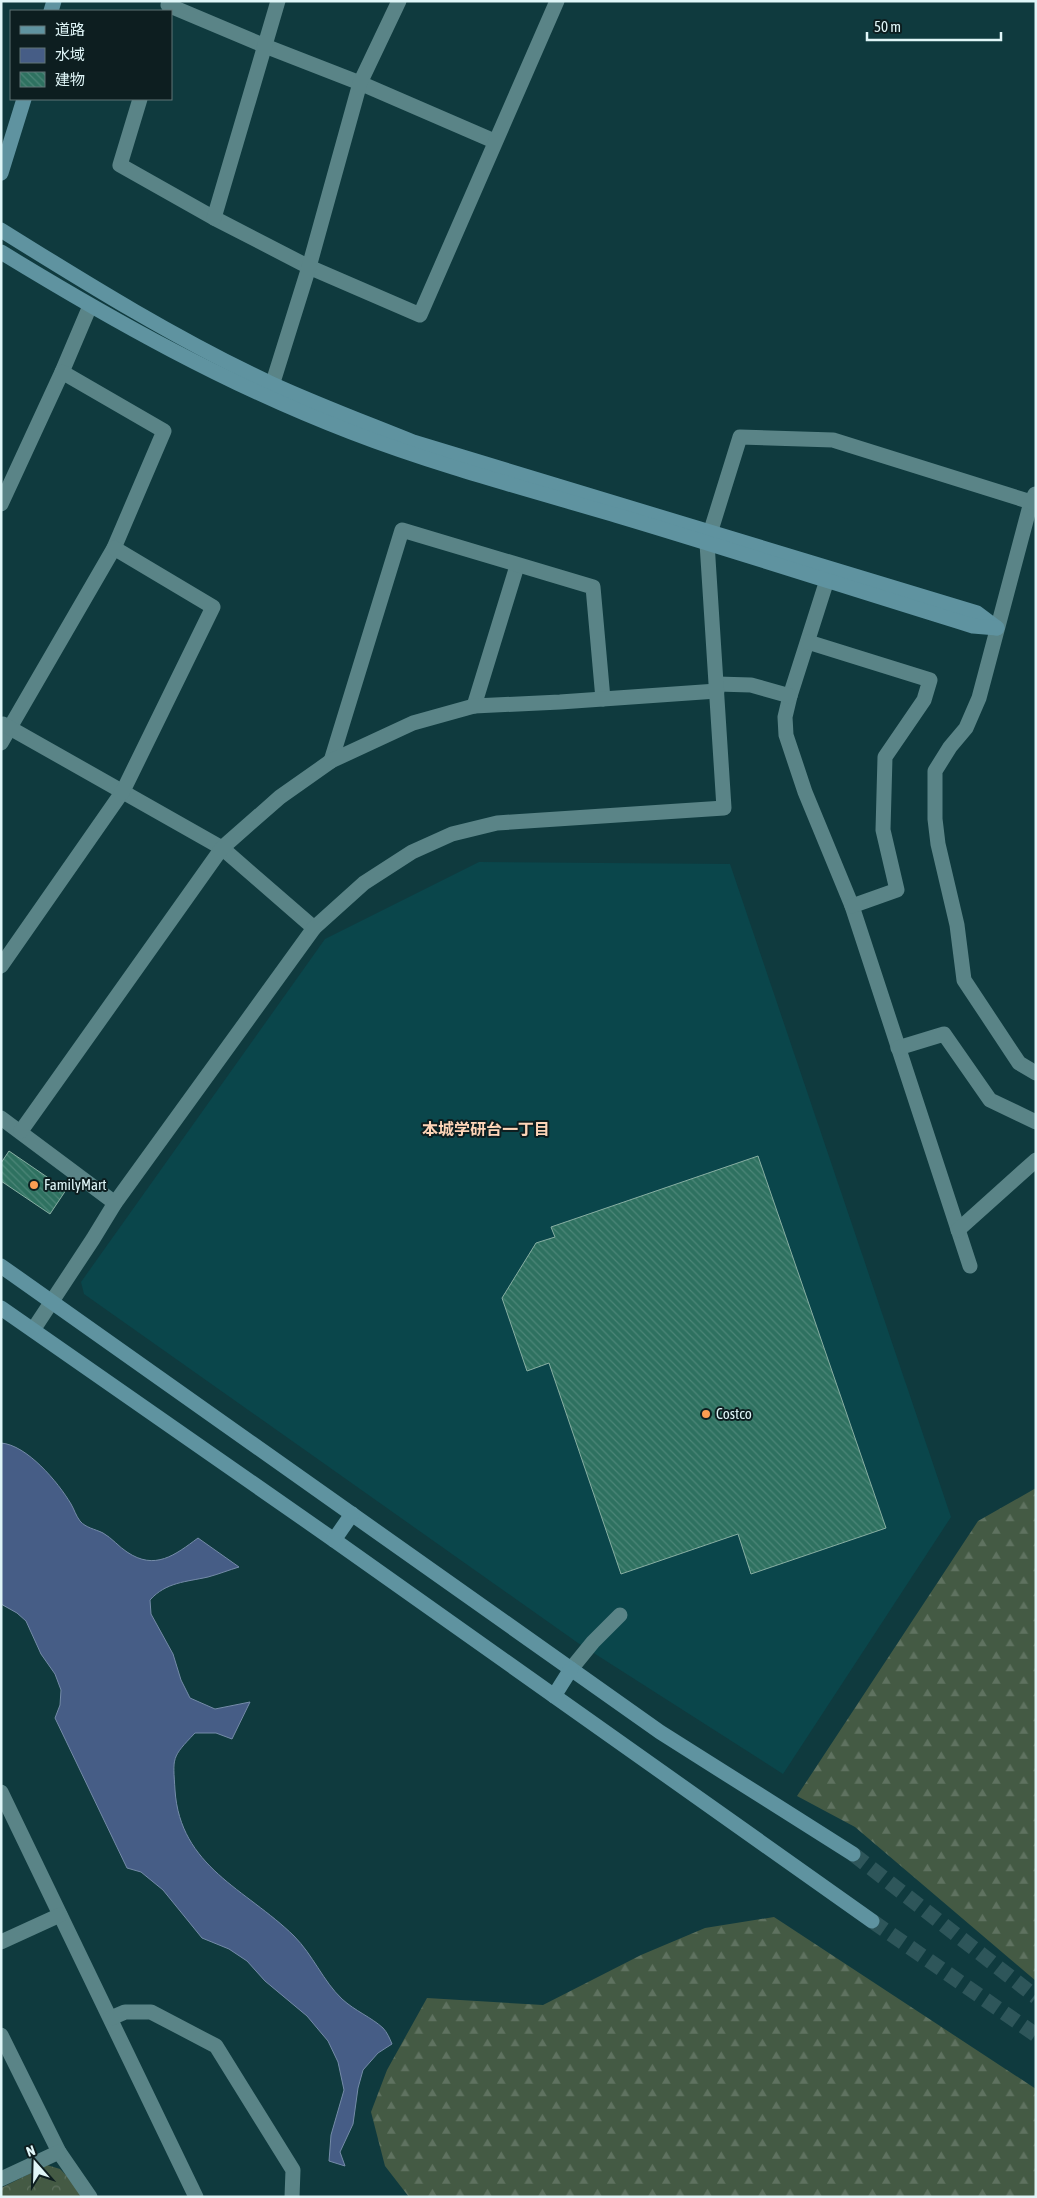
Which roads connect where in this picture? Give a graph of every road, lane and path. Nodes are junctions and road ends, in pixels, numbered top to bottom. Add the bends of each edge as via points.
1 (278, 1) edge
2 (399, 1) edge
3 (557, 1) edge
4 (168, 6) edge
5 (265, 46) junction
6 (360, 82) junction
7 (24, 100) edge
8 (140, 100) edge
9 (494, 141) junction
10 (1, 173) edge
11 (214, 218) junction
12 (1, 230) edge
13 (1, 252) edge
14 (309, 268) junction
15 (90, 306) junction
16 (62, 372) junction
17 (270, 390) junction
18 (1033, 498) edge
19 (1, 504) edge
20 (709, 537) junction
21 (114, 548) junction
22 (517, 566) junction
23 (828, 580) junction
24 (997, 628) junction
25 (808, 642) junction
26 (717, 687) junction
27 (790, 696) junction
28 (602, 699) junction
29 (474, 706) junction
30 (6, 725) edge
31 (1, 743) edge
32 (331, 761) junction
33 (123, 791) junction
34 (222, 848) junction
35 (852, 906) junction
36 (314, 928) junction
37 (1, 966) edge
38 (898, 1048) junction
39 (1036, 1074) edge
40 (1, 1118) edge
41 (1036, 1122) edge
42 (21, 1131) junction
43 (1036, 1160) edge
44 (115, 1203) junction
45 (958, 1230) junction
46 (1, 1266) edge
47 (970, 1266) dead end
48 (52, 1302) junction
49 (1, 1308) edge
50 (32, 1330) junction
51 (352, 1514) junction
52 (334, 1540) junction
53 (620, 1615) dead end
54 (571, 1669) junction
55 (554, 1696) junction
56 (1, 1792) edge
57 (8, 1819) edge
58 (853, 1854) tunnel mouth
59 (60, 1915) junction
60 (872, 1921) tunnel mouth
61 (1, 1942) edge
62 (111, 2018) junction
63 (1, 2035) edge
64 (59, 2152) junction
65 (1, 2179) edge
66 (90, 2197) edge
67 (196, 2197) edge
68 (292, 2197) edge

1 - 5 street
2 - 6 street
3 - 9 street
4 - 5 street
5 - 6 street
5 - 11 street
6 - 9 street
6 - 14 street
7 - 10 street
8 - 11 street via 120,165
9 - 14 street via 420,315
11 - 14 street
12 - 17 street via 100,292
13 - 15 street
14 - 17 street
15 - 16 street
15 - 17 street via 208,370
16 - 19 street
16 - 21 street via 164,431
17 - 20 street via 348,431 407,453
18 - 20 street via 833,440 740,437
18 - 24 street
20 - 23 street
20 - 24 street via 977,614
20 - 26 street
21 - 30 street
21 - 33 street via 213,607
22 - 28 street via 593,587
22 - 29 street
22 - 32 street via 402,530
23 - 24 street via 973,626
23 - 25 street
24 - 39 street via 980,698 966,728 935,771 935,819 957,925 964,980 1019,1063
25 - 27 street
25 - 35 street via 930,680 924,700 885,757 883,830 897,890
26 - 27 street via 751,685
26 - 28 street
26 - 36 street via 724,808 497,823 452,834 412,852 364,883
27 - 35 street via 785,717 786,735 805,792
28 - 29 street
29 - 32 street via 413,723
30 - 31 street
30 - 33 street
32 - 34 street via 280,798
33 - 34 street
33 - 37 street
34 - 36 street
34 - 42 street
35 - 38 street
36 - 44 street
38 - 41 street via 944,1034 990,1100
38 - 45 street
40 - 42 street
42 - 44 street
43 - 45 street
44 - 48 street
45 - 47 street
46 - 48 street
48 - 50 street
48 - 51 street
49 - 50 street
50 - 52 street
51 - 52 street
51 - 54 street
52 - 55 street
53 - 54 street
54 - 55 street
54 - 58 street via 660,1732
55 - 60 street
56 - 57 street
57 - 59 street
59 - 61 street
59 - 62 street
62 - 67 street
62 - 68 street via 125,2012 151,2012 216,2046 293,2170
63 - 64 street
64 - 65 street
64 - 66 street

